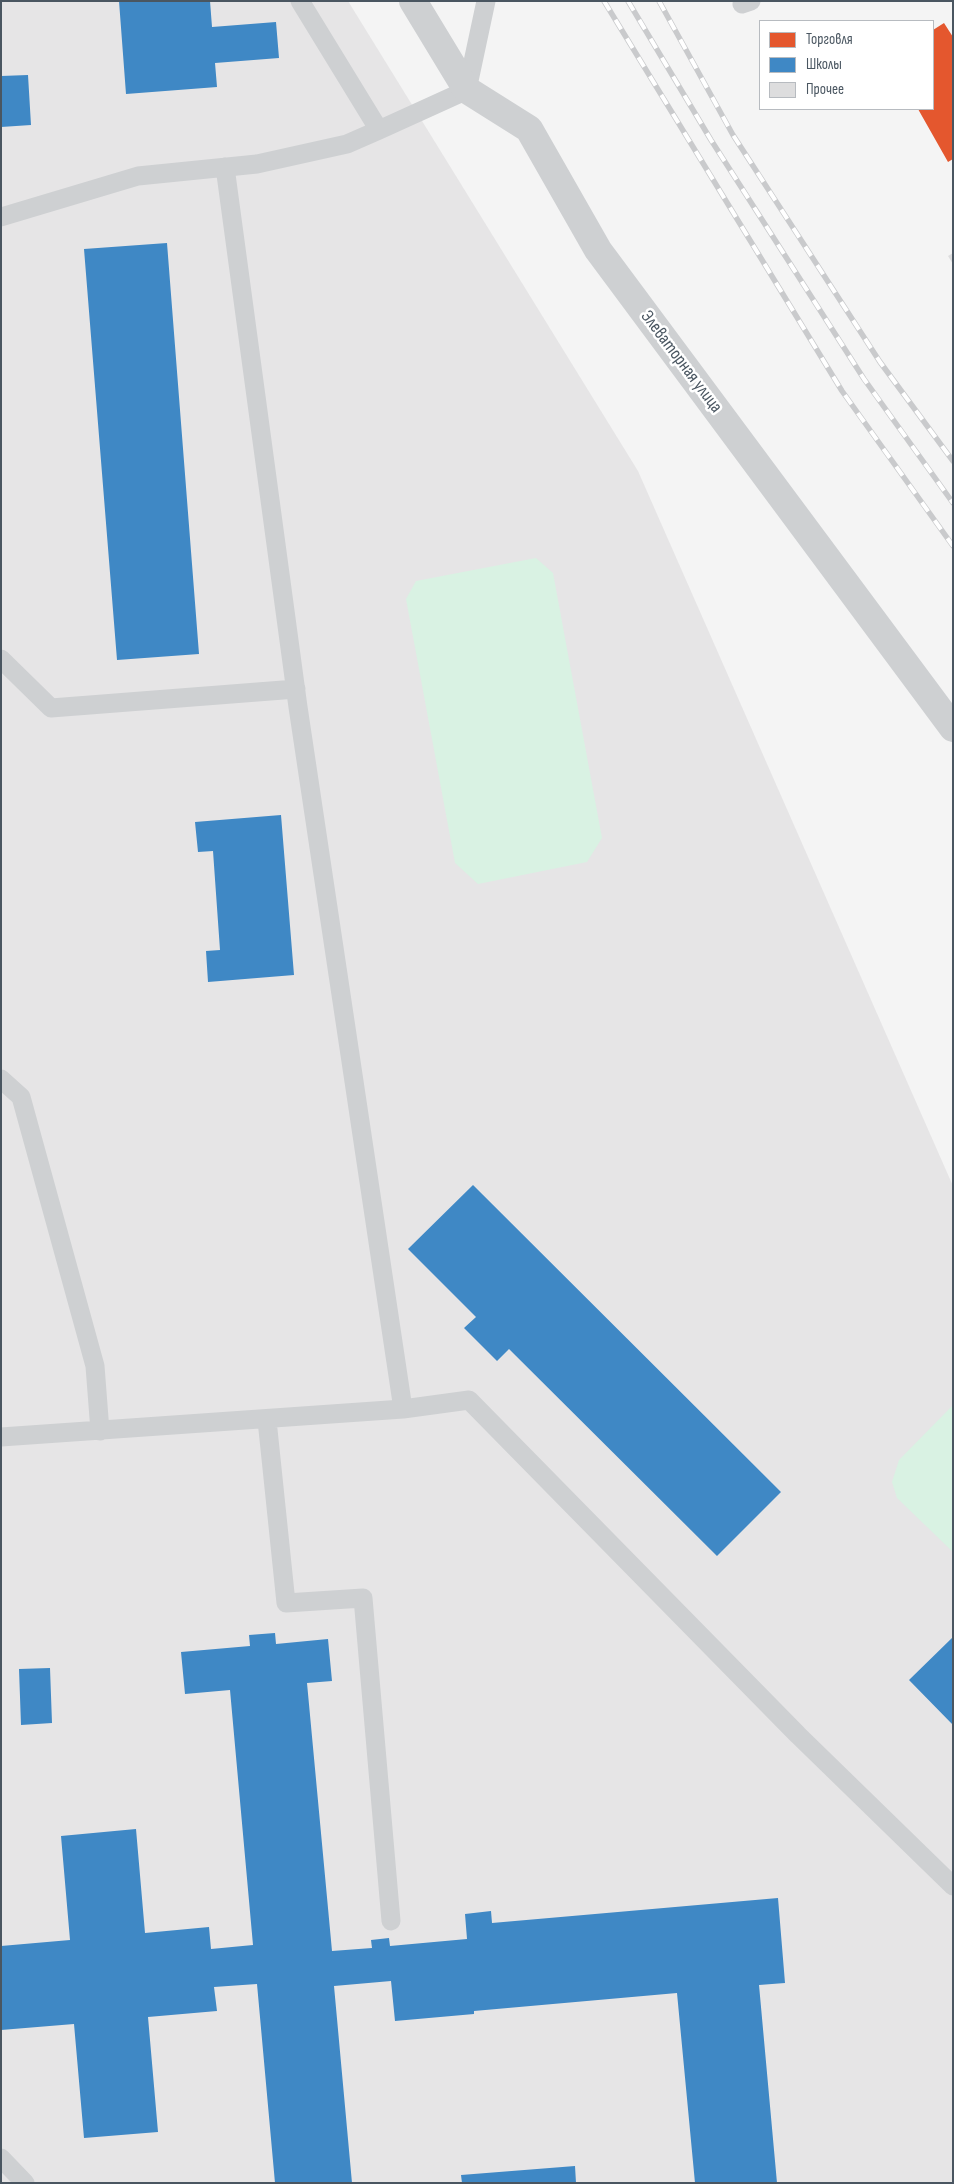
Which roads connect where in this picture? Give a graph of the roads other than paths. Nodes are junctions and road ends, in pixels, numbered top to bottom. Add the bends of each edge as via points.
1 (300, 1) edge
2 (412, 1) edge
3 (486, 1) edge
4 (467, 90) junction
5 (379, 130) junction
6 (224, 167) junction
7 (1, 217) edge
8 (1, 659) edge
9 (296, 689) junction
10 (953, 728) edge
11 (1, 1079) edge
12 (404, 1409) junction
13 (267, 1420) junction
14 (100, 1431) junction
15 (1, 1438) edge
16 (953, 1886) edge
17 (391, 1921) dead end
18 (1, 2158) edge
19 (25, 2183) edge

1 - 5 lane
2 - 4 street, Элеваторная улица
3 - 4 lane
4 - 5 lane
4 - 10 street, Элеваторная улица via 529,129 598,250
5 - 6 lane via 347,144 257,164
6 - 7 lane via 138,176
6 - 9 lane
8 - 9 lane via 50,708
9 - 12 lane
11 - 14 lane via 21,1097 95,1366
12 - 13 lane
12 - 16 lane via 469,1400 798,1736
13 - 14 lane
13 - 17 lane via 286,1603 363,1598
14 - 15 lane
18 - 19 lane

